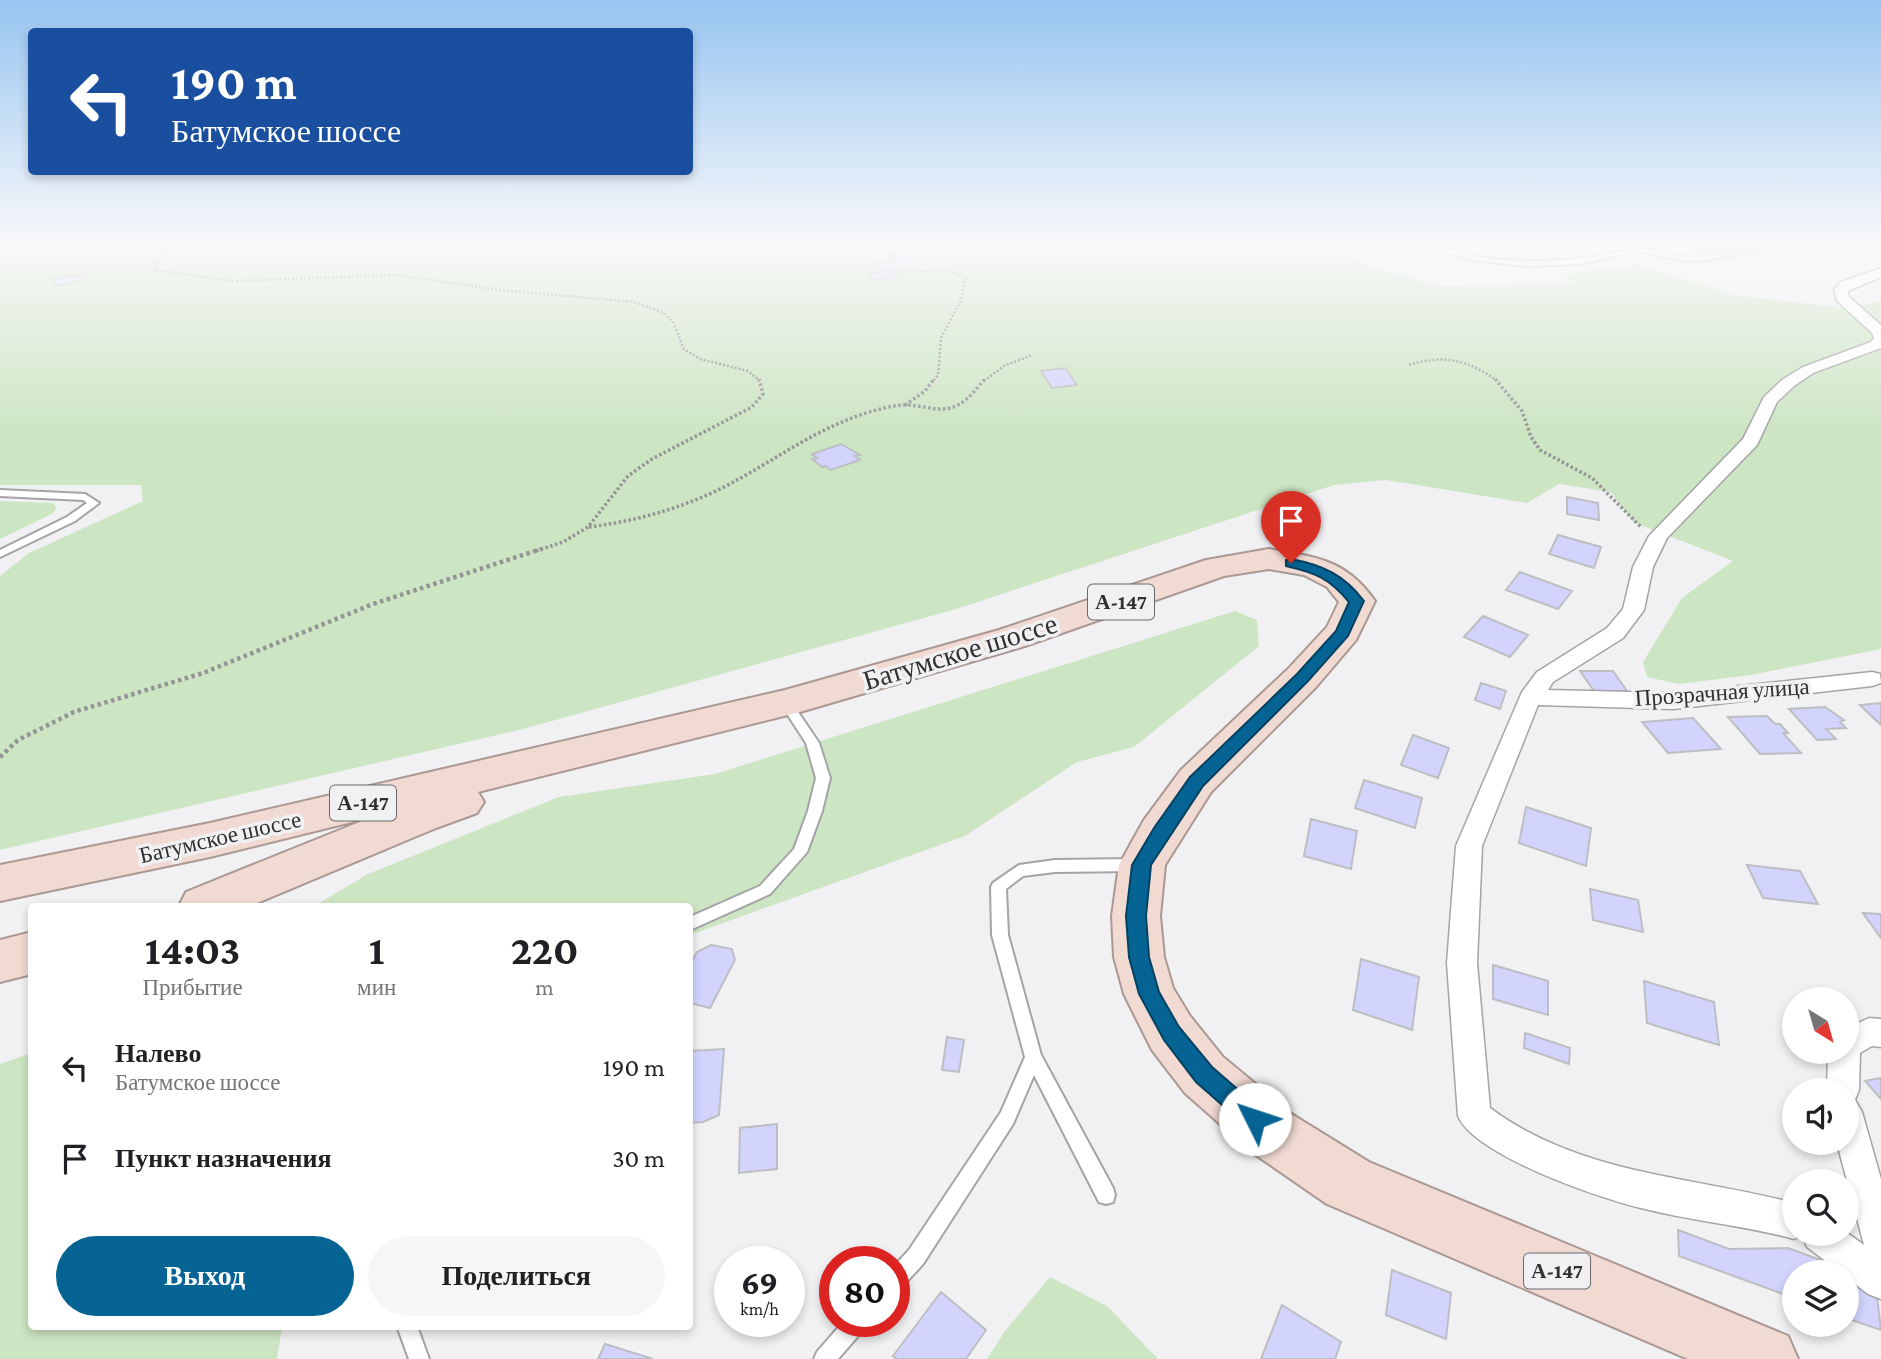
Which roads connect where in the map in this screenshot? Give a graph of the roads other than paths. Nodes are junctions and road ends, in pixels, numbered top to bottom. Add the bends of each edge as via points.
1 (1854, 308) edge
2 (1881, 338) edge
3 (0, 493) edge
4 (0, 554) edge
5 (1872, 679) dead end
6 (1530, 697) junction
7 (786, 703) junction
8 (724, 718) junction
9 (253, 830) junction
10 (1142, 865) junction
11 (0, 883) edge
12 (218, 901) edge
13 (693, 923) edge
14 (28, 954) edge
15 (0, 961) edge
16 (1881, 1033) edge
17 (1859, 1037) edge
18 (1033, 1057) junction
19 (1857, 1155) edge
20 (1106, 1195) dead end
21 (1782, 1219) edge
22 (1881, 1243) edge
23 (1836, 1246) edge
24 (910, 1264) edge
25 (1881, 1281) edge
26 (408, 1330) edge
27 (844, 1337) edge
28 (419, 1359) edge
29 (824, 1359) edge
30 (1765, 1359) edge

1 - 2 street
2 - 6 street via 1876,345 1808,370 1769,400 1751,440 1662,534 1643,567 1633,610 1615,633 1545,677
3 - 4 lane via 85,497 94,503
5 - 6 street, Прозрачная улица via 1673,701
6 - 21 street via 1469,846 1462,963 1474,1116 1504,1139 1587,1174 1642,1191
7 - 8 highway, Батумское шоссе / А-147
7 - 10 highway, Батумское шоссе / А-147 via 1012,638 1218,568 1269,559 1314,567 1339,580 1357,601 1343,632 1196,781
7 - 13 lane via 812,743 823,778 800,852 765,890
8 - 9 highway, Батумское шоссе / А-147
8 - 12 highway, Батумское шоссе / А-147 via 420,816
9 - 11 highway, Батумское шоссе / А-147
9 - 12 highway via 271,839 271,857 258,876
10 - 18 lane via 1019,871 998,887 999,935
10 - 30 highway, Батумское шоссе / А-147 via 1136,916 1139,957 1149,994 1171,1033 1204,1075 1273,1134 1348,1183
14 - 15 highway
16 - 17 street
18 - 20 lane
18 - 24 lane via 1007,1118
19 - 22 street
23 - 25 street
26 - 28 lane
27 - 29 lane

